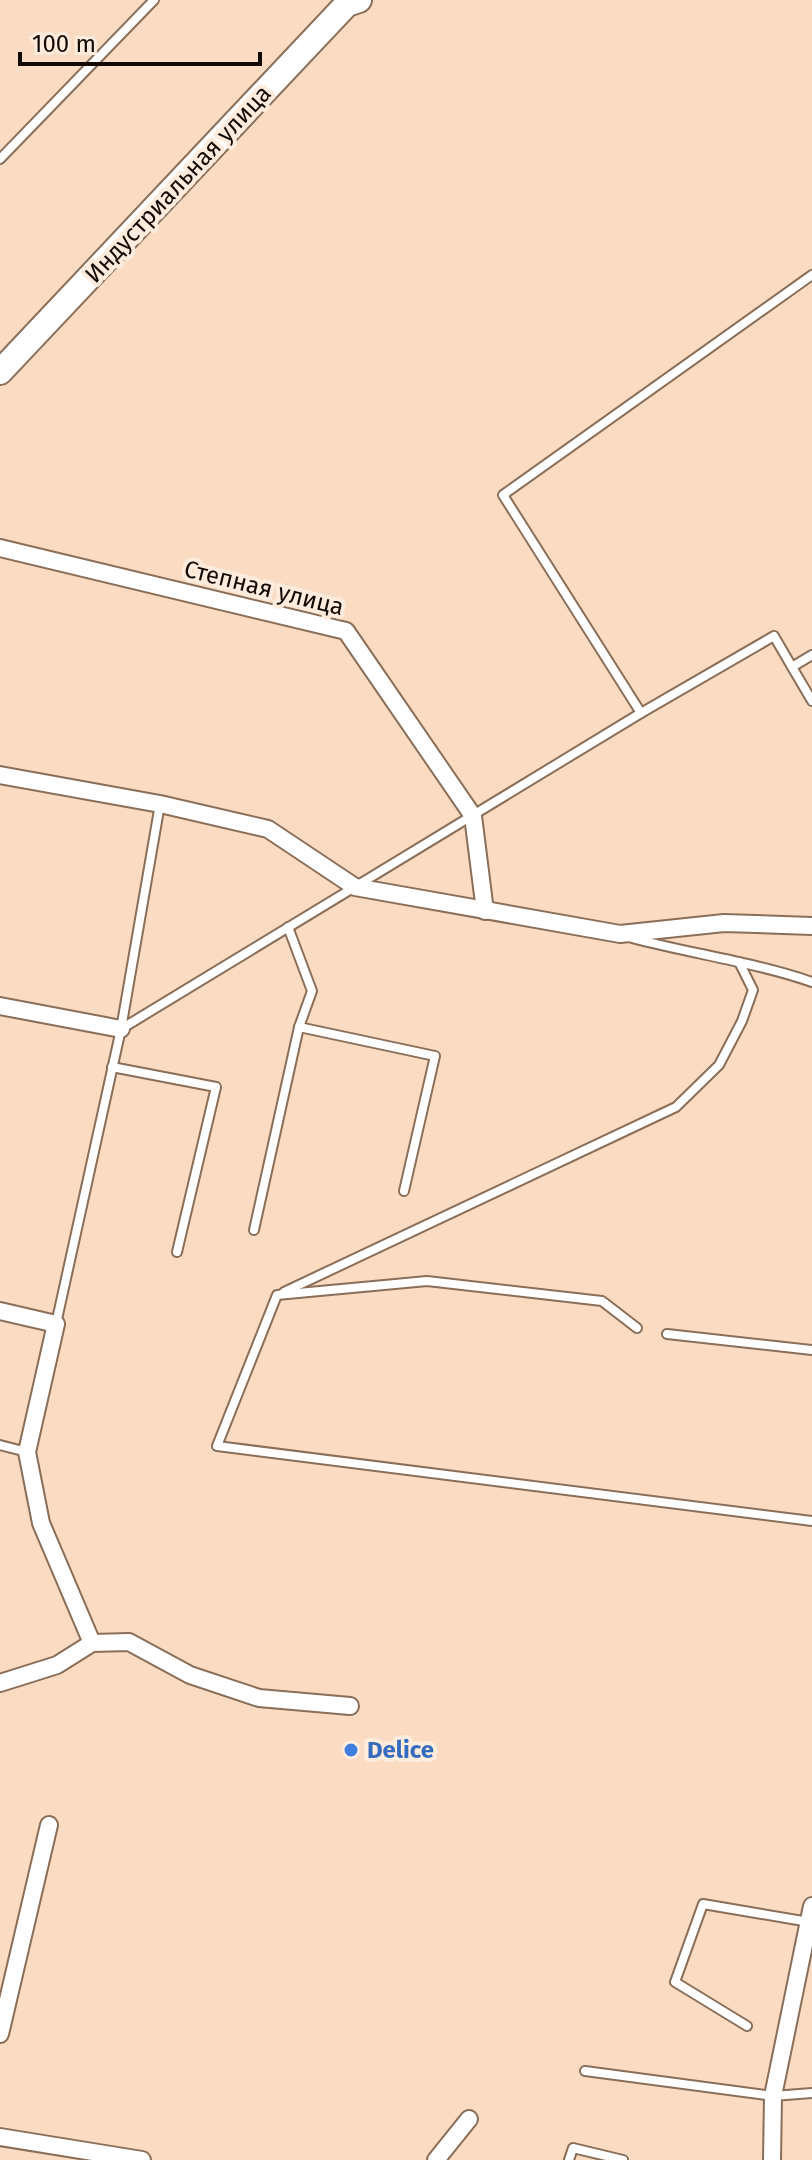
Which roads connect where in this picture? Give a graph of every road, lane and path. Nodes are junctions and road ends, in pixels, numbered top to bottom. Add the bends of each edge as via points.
1 (154, 0) edge
2 (359, 0) edge
3 (0, 159) edge
4 (812, 275) edge
5 (0, 372) edge
6 (0, 548) edge
7 (812, 655) edge
8 (792, 667) junction
9 (812, 701) edge
10 (641, 713) junction
11 (0, 775) edge
12 (160, 804) junction
13 (473, 816) junction
14 (355, 887) junction
15 (485, 911) junction
16 (812, 926) edge
17 (288, 927) junction
18 (620, 934) junction
19 (739, 962) junction
20 (812, 982) edge
21 (0, 1006) edge
22 (299, 1027) junction
23 (121, 1029) junction
24 (112, 1067) junction
25 (404, 1191) dead end
26 (254, 1230) dead end
27 (177, 1252) dead end
28 (277, 1295) junction
29 (0, 1311) edge
30 (56, 1324) junction
31 (637, 1328) dead end
32 (667, 1334) dead end
33 (812, 1350) edge
34 (0, 1445) edge
35 (27, 1452) junction
36 (812, 1521) edge
37 (92, 1643) junction
38 (0, 1683) edge
39 (350, 1706) dead end
40 (49, 1825) dead end
41 (810, 1914) edge
42 (747, 2026) dead end
43 (0, 2034) edge
44 (585, 2071) dead end
45 (812, 2093) edge
46 (773, 2096) junction
47 (469, 2119) dead end
48 (0, 2137) edge
49 (142, 2160) edge
50 (436, 2160) edge
51 (569, 2160) edge
52 (623, 2160) edge
53 (772, 2160) edge

1 - 3 lane
2 - 5 street, Индустриальная улица via 347,4
4 - 10 lane via 503,495
6 - 13 street, Степная улица via 346,631
7 - 8 lane
8 - 9 lane
8 - 10 lane via 774,636
10 - 13 lane
11 - 12 street
12 - 14 street via 268,829
12 - 23 lane
13 - 14 lane
13 - 15 street, Степная улица
14 - 15 street
14 - 17 lane
15 - 18 street
16 - 18 street via 724,923
17 - 22 lane via 312,991
17 - 23 lane
18 - 19 lane
19 - 20 lane
19 - 28 lane via 753,990 742,1021 719,1065 676,1107
21 - 23 street
22 - 25 lane via 435,1056
22 - 26 lane
23 - 24 lane
24 - 27 lane via 216,1087
24 - 30 lane
28 - 31 lane via 427,1281 602,1301
28 - 36 lane via 217,1446
29 - 30 street
30 - 35 street
32 - 33 lane
34 - 35 lane
35 - 37 street via 41,1523
37 - 38 street via 57,1665
37 - 39 street via 129,1642 190,1675 259,1698
40 - 43 street
41 - 42 lane via 703,1904 675,1982
41 - 46 street
44 - 46 lane
45 - 46 lane
46 - 53 street
47 - 50 street
48 - 49 street
51 - 52 lane via 573,2148

